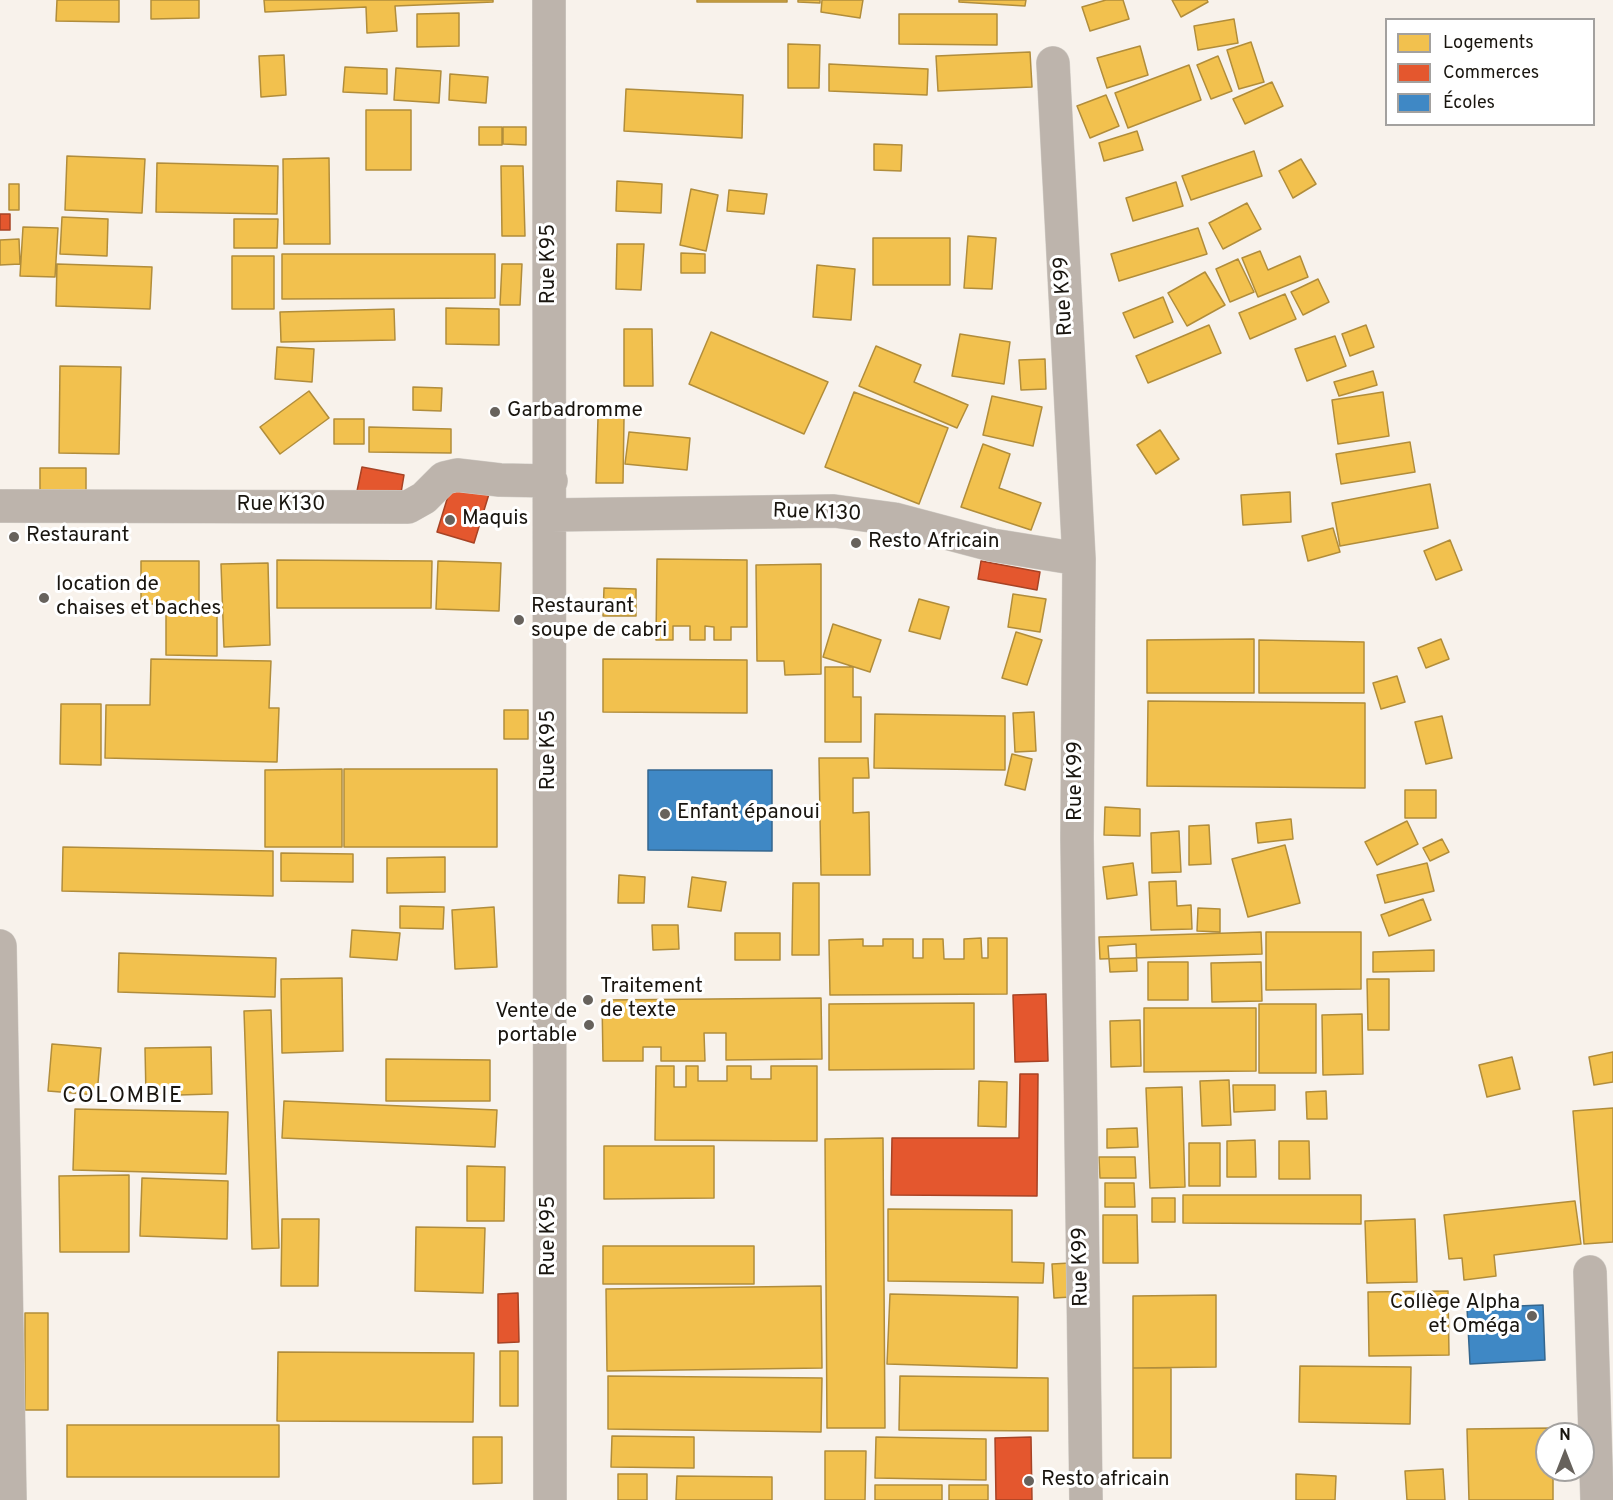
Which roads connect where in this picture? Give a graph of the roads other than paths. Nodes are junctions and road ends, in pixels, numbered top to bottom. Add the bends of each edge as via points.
1 (549, 0) edge
2 (1053, 63) dead end
3 (550, 481) junction
4 (0, 506) edge
5 (550, 515) junction
6 (1079, 559) junction
7 (0, 946) edge
8 (1590, 1272) dead end
9 (10, 1500) edge
10 (550, 1500) edge
11 (1086, 1500) edge
12 (1597, 1500) edge

1 - 3 street, Rue K95
2 - 6 street, Rue K99
3 - 4 street, Rue K130 via 457,475 444,478 424,498 408,507
3 - 5 street, Rue K95
5 - 6 street, Rue K130 via 834,511 894,519 992,545
5 - 10 street, Rue K95
6 - 11 street, Rue K99 via 1077,838
7 - 9 street
8 - 12 street

